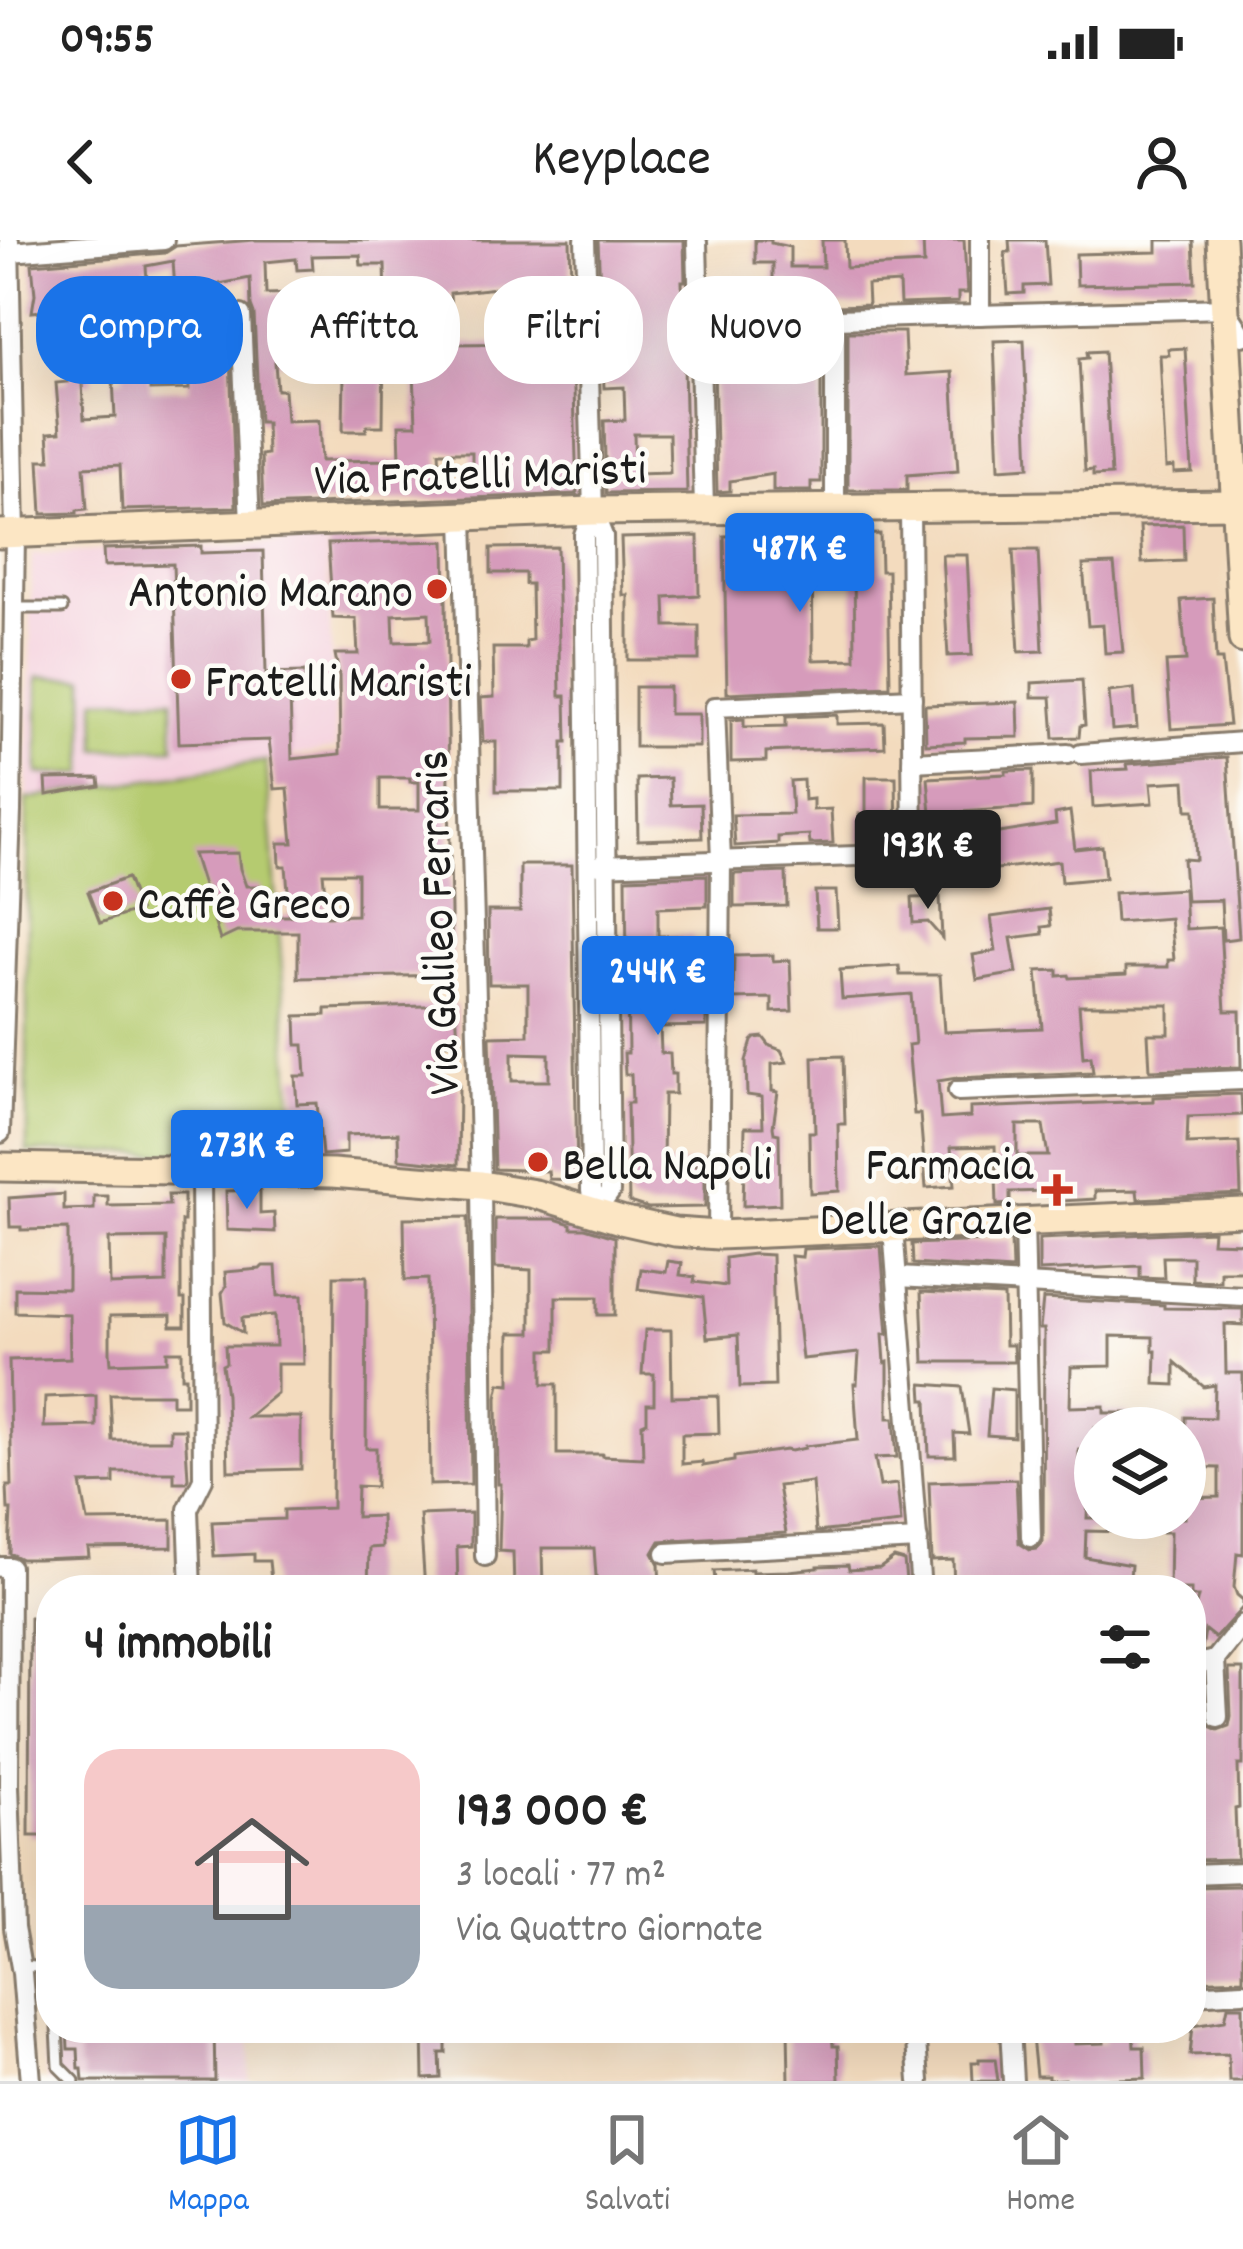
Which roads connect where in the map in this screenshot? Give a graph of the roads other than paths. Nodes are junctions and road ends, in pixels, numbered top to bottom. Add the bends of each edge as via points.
1 (164, 240) edge
2 (585, 240) edge
3 (980, 240) edge
4 (697, 242) edge
5 (9, 246) edge
6 (1229, 255) edge
7 (5, 278) edge
8 (1225, 308) junction
9 (980, 315) junction
10 (1243, 337) edge
11 (243, 361) edge
12 (1236, 504) junction
13 (910, 507) junction
14 (835, 508) junction
15 (704, 509) junction
16 (593, 511) junction
17 (463, 516) junction
18 (250, 524) junction
19 (8, 534) edge
20 (7, 608) edge
21 (62, 608) dead end
22 (1243, 639) edge
23 (912, 698) junction
24 (1243, 742) edge
25 (912, 762) junction
26 (721, 861) junction
27 (598, 865) junction
28 (1, 1069) edge
29 (1243, 1081) edge
30 (958, 1090) dead end
31 (0, 1133) edge
32 (0, 1167) edge
33 (201, 1171) junction
34 (482, 1185) junction
35 (596, 1211) junction
36 (1243, 1212) edge
37 (1024, 1220) junction
38 (893, 1228) junction
39 (718, 1235) junction
40 (898, 1276) junction
41 (1025, 1284) junction
42 (1243, 1296) edge
43 (1030, 1537) dead end
44 (918, 1540) junction
45 (666, 1553) dead end
46 (485, 1556) dead end
47 (0, 1568) edge
48 (192, 1575) edge
49 (919, 1575) edge
50 (1243, 1625) edge
51 (1215, 1660) junction
52 (1206, 1662) edge
53 (1218, 1717) dead end
54 (1243, 1871) edge
55 (1206, 1873) edge
56 (0, 1911) edge
57 (14, 1928) junction
58 (21, 1966) junction
59 (36, 1967) edge
60 (1243, 1992) edge
61 (1206, 1994) edge
62 (36, 2036) edge
63 (29, 2038) junction
64 (58, 2043) edge
65 (916, 2043) edge
66 (1011, 2043) edge
67 (31, 2081) edge
68 (74, 2081) edge
69 (919, 2081) edge
70 (1013, 2081) edge

1 - 5 street
2 - 16 street
3 - 9 street
4 - 15 street
5 - 7 street
6 - 8 street
7 - 19 street
8 - 9 street
8 - 10 street
8 - 12 street
9 - 14 street via 835,319
11 - 18 street
12 - 13 street, Via Fratelli Maristi
12 - 22 street
13 - 14 street, Via Fratelli Maristi
13 - 23 street
14 - 15 street, Via Fratelli Maristi
15 - 16 street, Via Fratelli Maristi
16 - 17 street, Via Fratelli Maristi
16 - 27 street via 584,535
17 - 18 street, Via Fratelli Maristi
17 - 34 street, Via Galileo Ferraris
18 - 19 street, Via Fratelli Maristi
19 - 20 street
20 - 21 lane
20 - 28 street via 11,811
23 - 25 street
23 - 26 street via 715,707
24 - 25 street
25 - 26 street via 913,854
26 - 27 street
26 - 39 street
27 - 35 street
28 - 31 street
29 - 30 street
32 - 33 street
33 - 34 street
33 - 48 street via 203,1479 188,1509
34 - 35 street
34 - 46 street, Via Galileo Ferraris
35 - 39 street
36 - 37 street
37 - 38 street
37 - 41 street
38 - 39 street
38 - 40 street
40 - 41 street
40 - 44 street
41 - 42 street
41 - 43 street
44 - 45 street
44 - 49 street
47 - 57 street via 10,1568
50 - 51 street
51 - 52 street
51 - 53 street
54 - 55 street
56 - 57 street
57 - 58 street
58 - 59 lane
58 - 63 street
60 - 61 street
62 - 63 lane
63 - 67 street
64 - 68 lane via 59,2066
65 - 69 street
66 - 70 street

